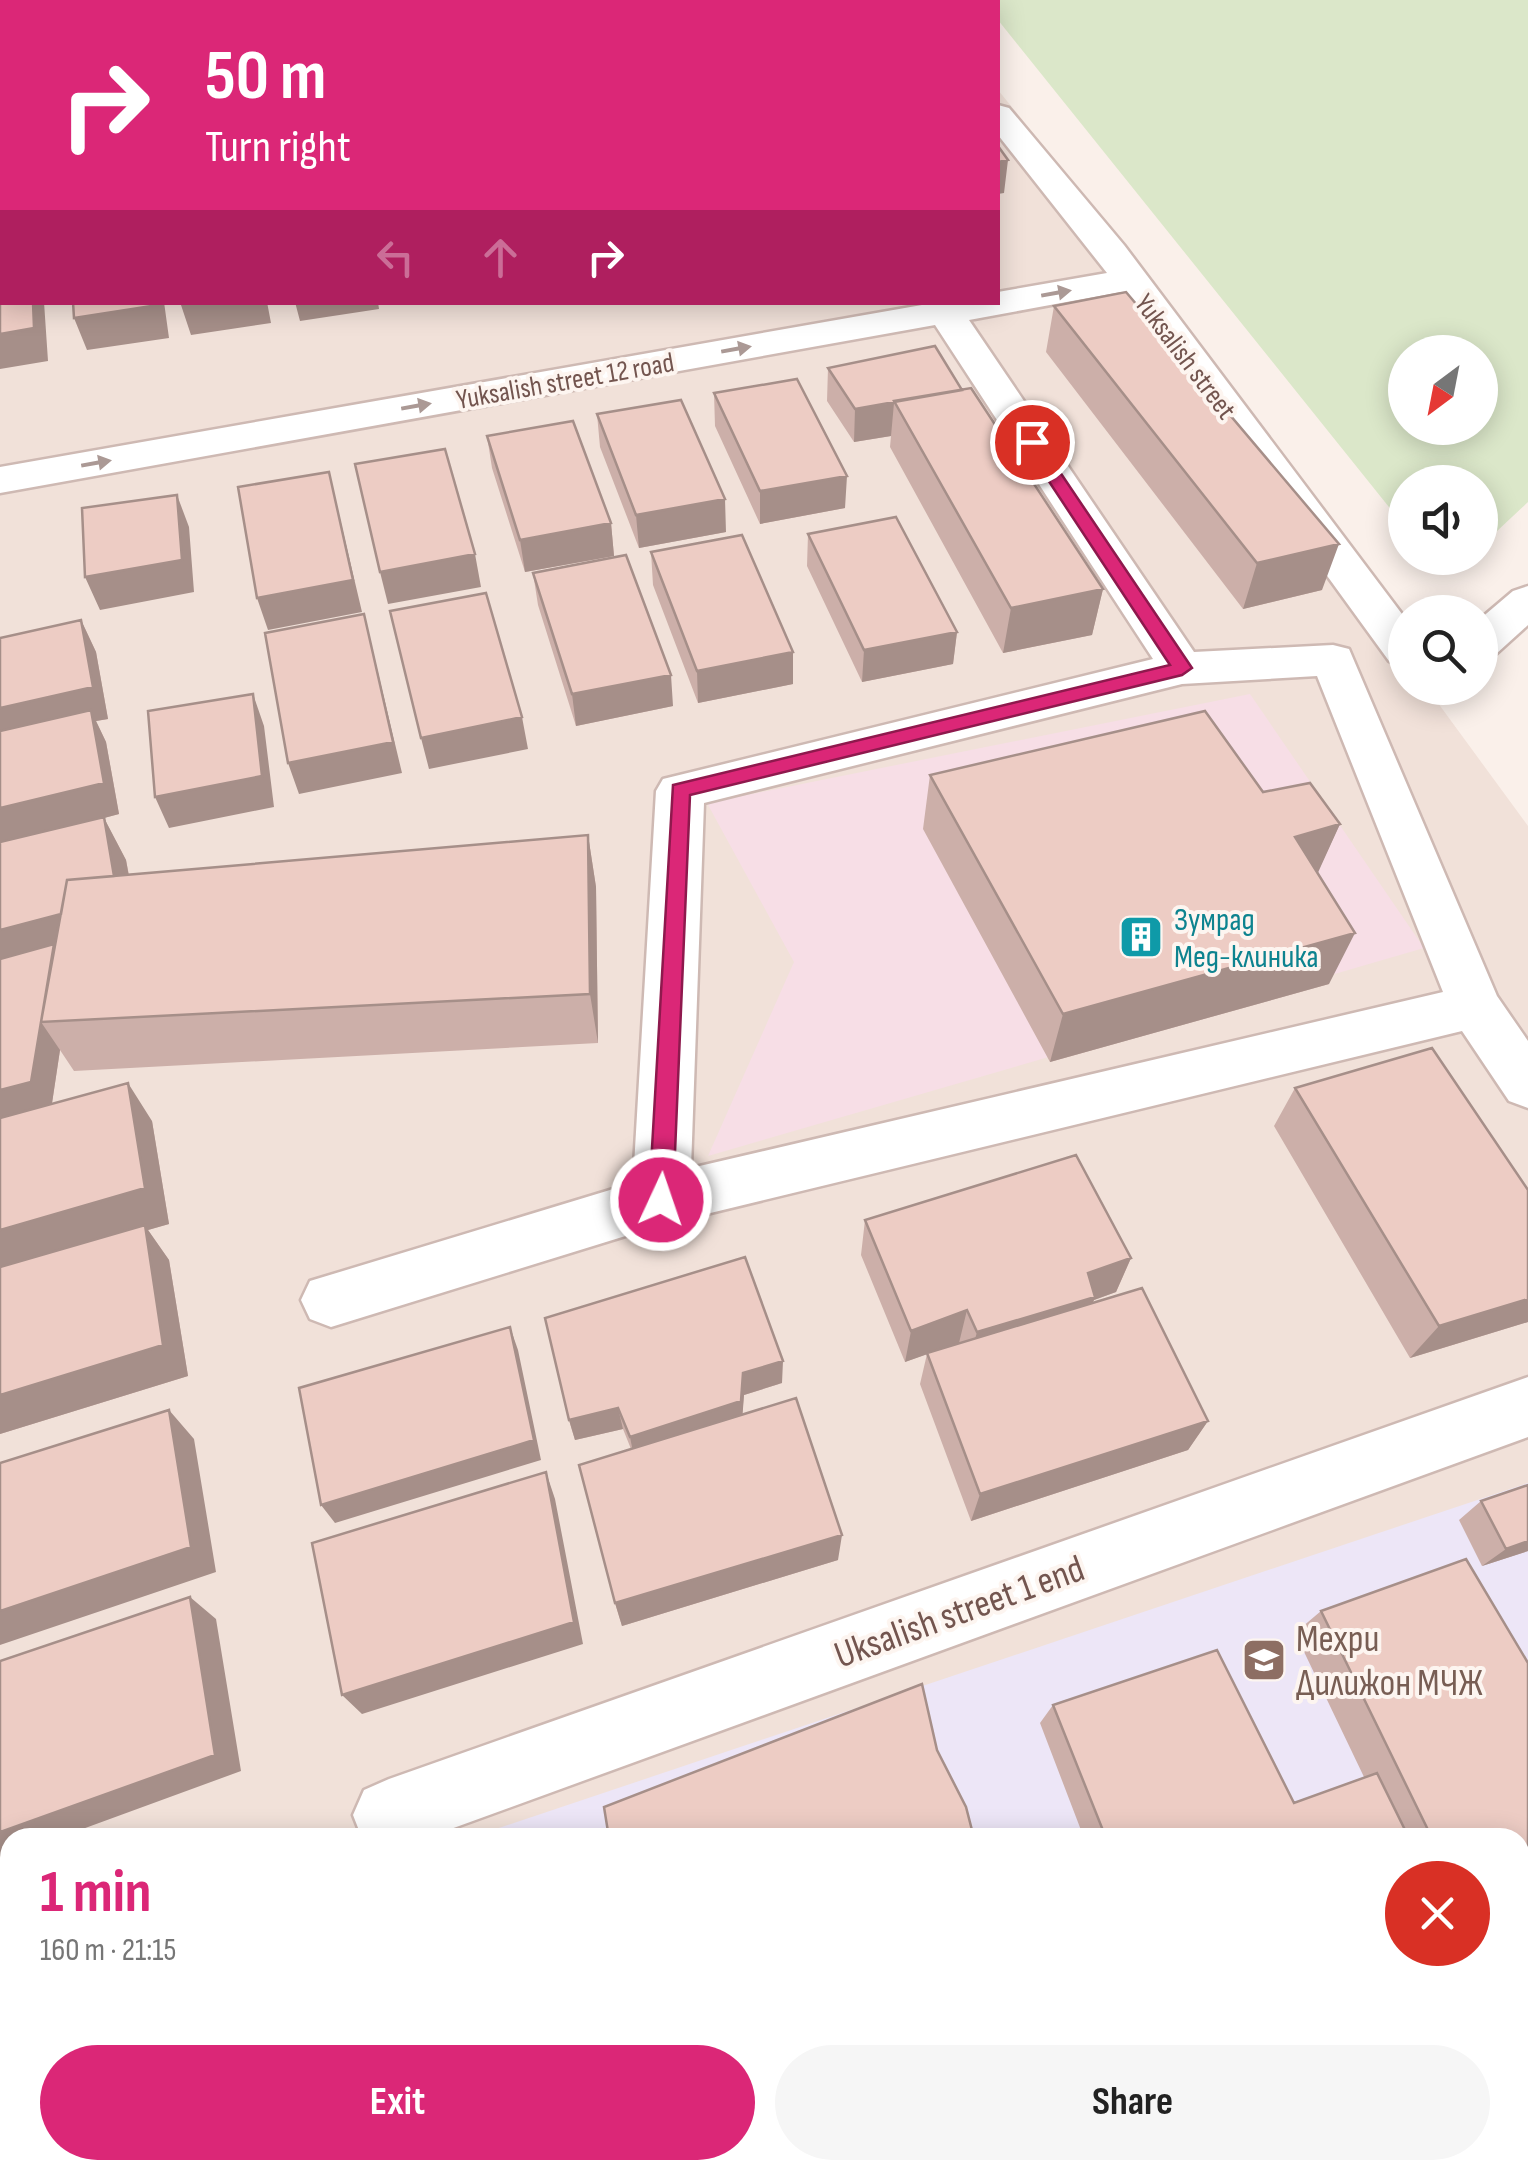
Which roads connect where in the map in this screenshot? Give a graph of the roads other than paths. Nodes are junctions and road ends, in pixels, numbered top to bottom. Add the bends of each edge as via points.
1 (1000, 117) edge
2 (1120, 266) junction
3 (1000, 273) edge
4 (1000, 298) edge
5 (813, 305) edge
6 (972, 305) edge
7 (946, 312) junction
8 (0, 448) edge
9 (0, 480) edge
10 (1528, 601) edge
11 (1388, 627) edge
12 (1498, 628) edge
13 (1333, 660) junction
14 (1182, 668) junction
15 (1388, 675) edge
16 (1476, 1006) junction
17 (1528, 1085) edge
18 (661, 1200) junction
19 (331, 1300) dead end
20 (1528, 1407) edge
21 (389, 1815) dead end

1 - 2 street, Yuksalish street
2 - 3 street
4 -> 2 street, Yuksalish street 12 road
2 - 11 street, Yuksalish street
5 - 8 street, Yuksalish street 12 road
7 -> 6 street, Yuksalish street 12 road
9 -> 7 street, Yuksalish street 12 road
7 - 14 street
10 - 12 street
13 - 14 street
13 - 15 street
13 - 16 street
14 - 18 street via 680,790
16 - 17 street
16 - 18 street
18 - 19 street
20 - 21 street, Uksalish street 1 end

